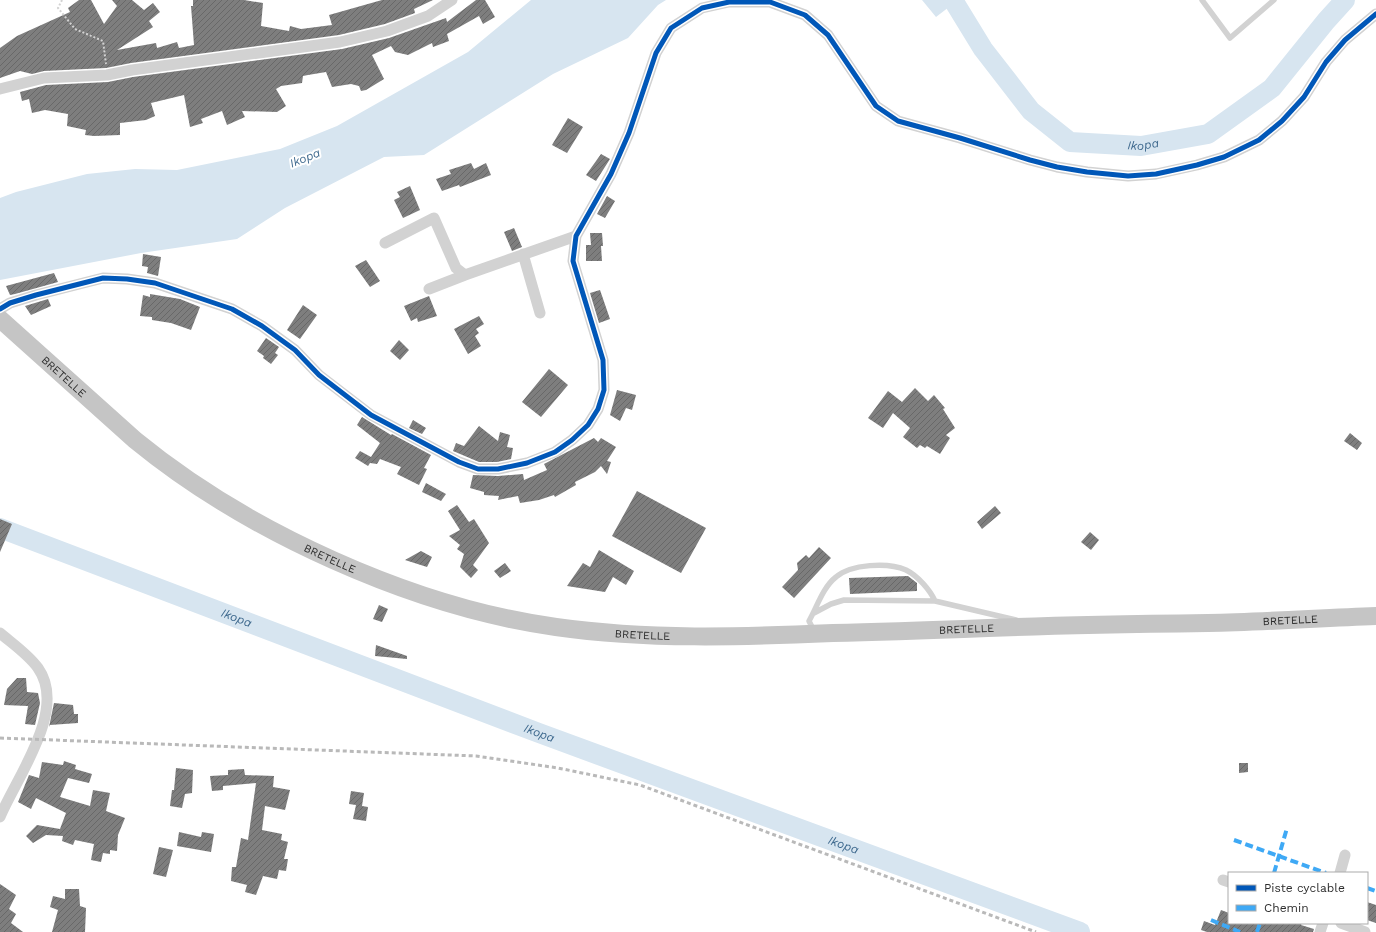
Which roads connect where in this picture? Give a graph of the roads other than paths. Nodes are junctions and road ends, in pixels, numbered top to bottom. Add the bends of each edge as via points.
1 (452, 0) edge
2 (1202, 0) edge
3 (1274, 0) edge
4 (1376, 14) edge
5 (0, 89) edge
6 (576, 236) junction
7 (385, 243) dead end
8 (523, 254) junction
9 (465, 275) junction
10 (430, 289) dead end
11 (0, 309) edge
12 (540, 313) dead end
13 (0, 319) edge
14 (935, 601) junction
15 (813, 613) junction
16 (1376, 616) edge
17 (1046, 626) junction
18 (0, 633) edge
19 (816, 634) junction
20 (0, 816) edge
21 (1345, 855) dead end
22 (1340, 872) edge
23 (1344, 924) edge
24 (1366, 932) edge

1 - 5 street via 428,16 387,31 340,42 107,75 44,78
2 - 3 lane via 1230,38
4 - 6 street via 1345,40 1326,62 1304,97 1282,121 1259,140 1224,157 1198,165 1156,174 1128,176 1057,167 898,121 876,106 828,35 805,15 770,2 729,2 702,8 671,28 656,53 629,133 611,174
6 - 8 street
6 - 11 street via 573,261 603,360 604,390 598,409 588,425 555,452 527,464 498,469 478,469 459,462 371,415 319,375 295,350 262,326 232,309 161,285 103,278 36,295
7 - 9 street via 434,218 456,268
8 - 9 street
8 - 12 street
9 - 10 street
13 - 19 main road, BRETELLE via 134,440 202,489 288,538 385,580 447,602 555,627 664,636
14 - 15 lane via 844,600
14 - 15 lane via 931,592 906,570 886,566 856,567 843,572 829,583
14 - 17 lane
15 - 19 lane via 809,621
16 - 17 main road, BRETELLE
17 - 19 main road, BRETELLE
18 - 20 street via 38,668 47,684 46,707 39,740
21 - 22 street
23 - 24 street

